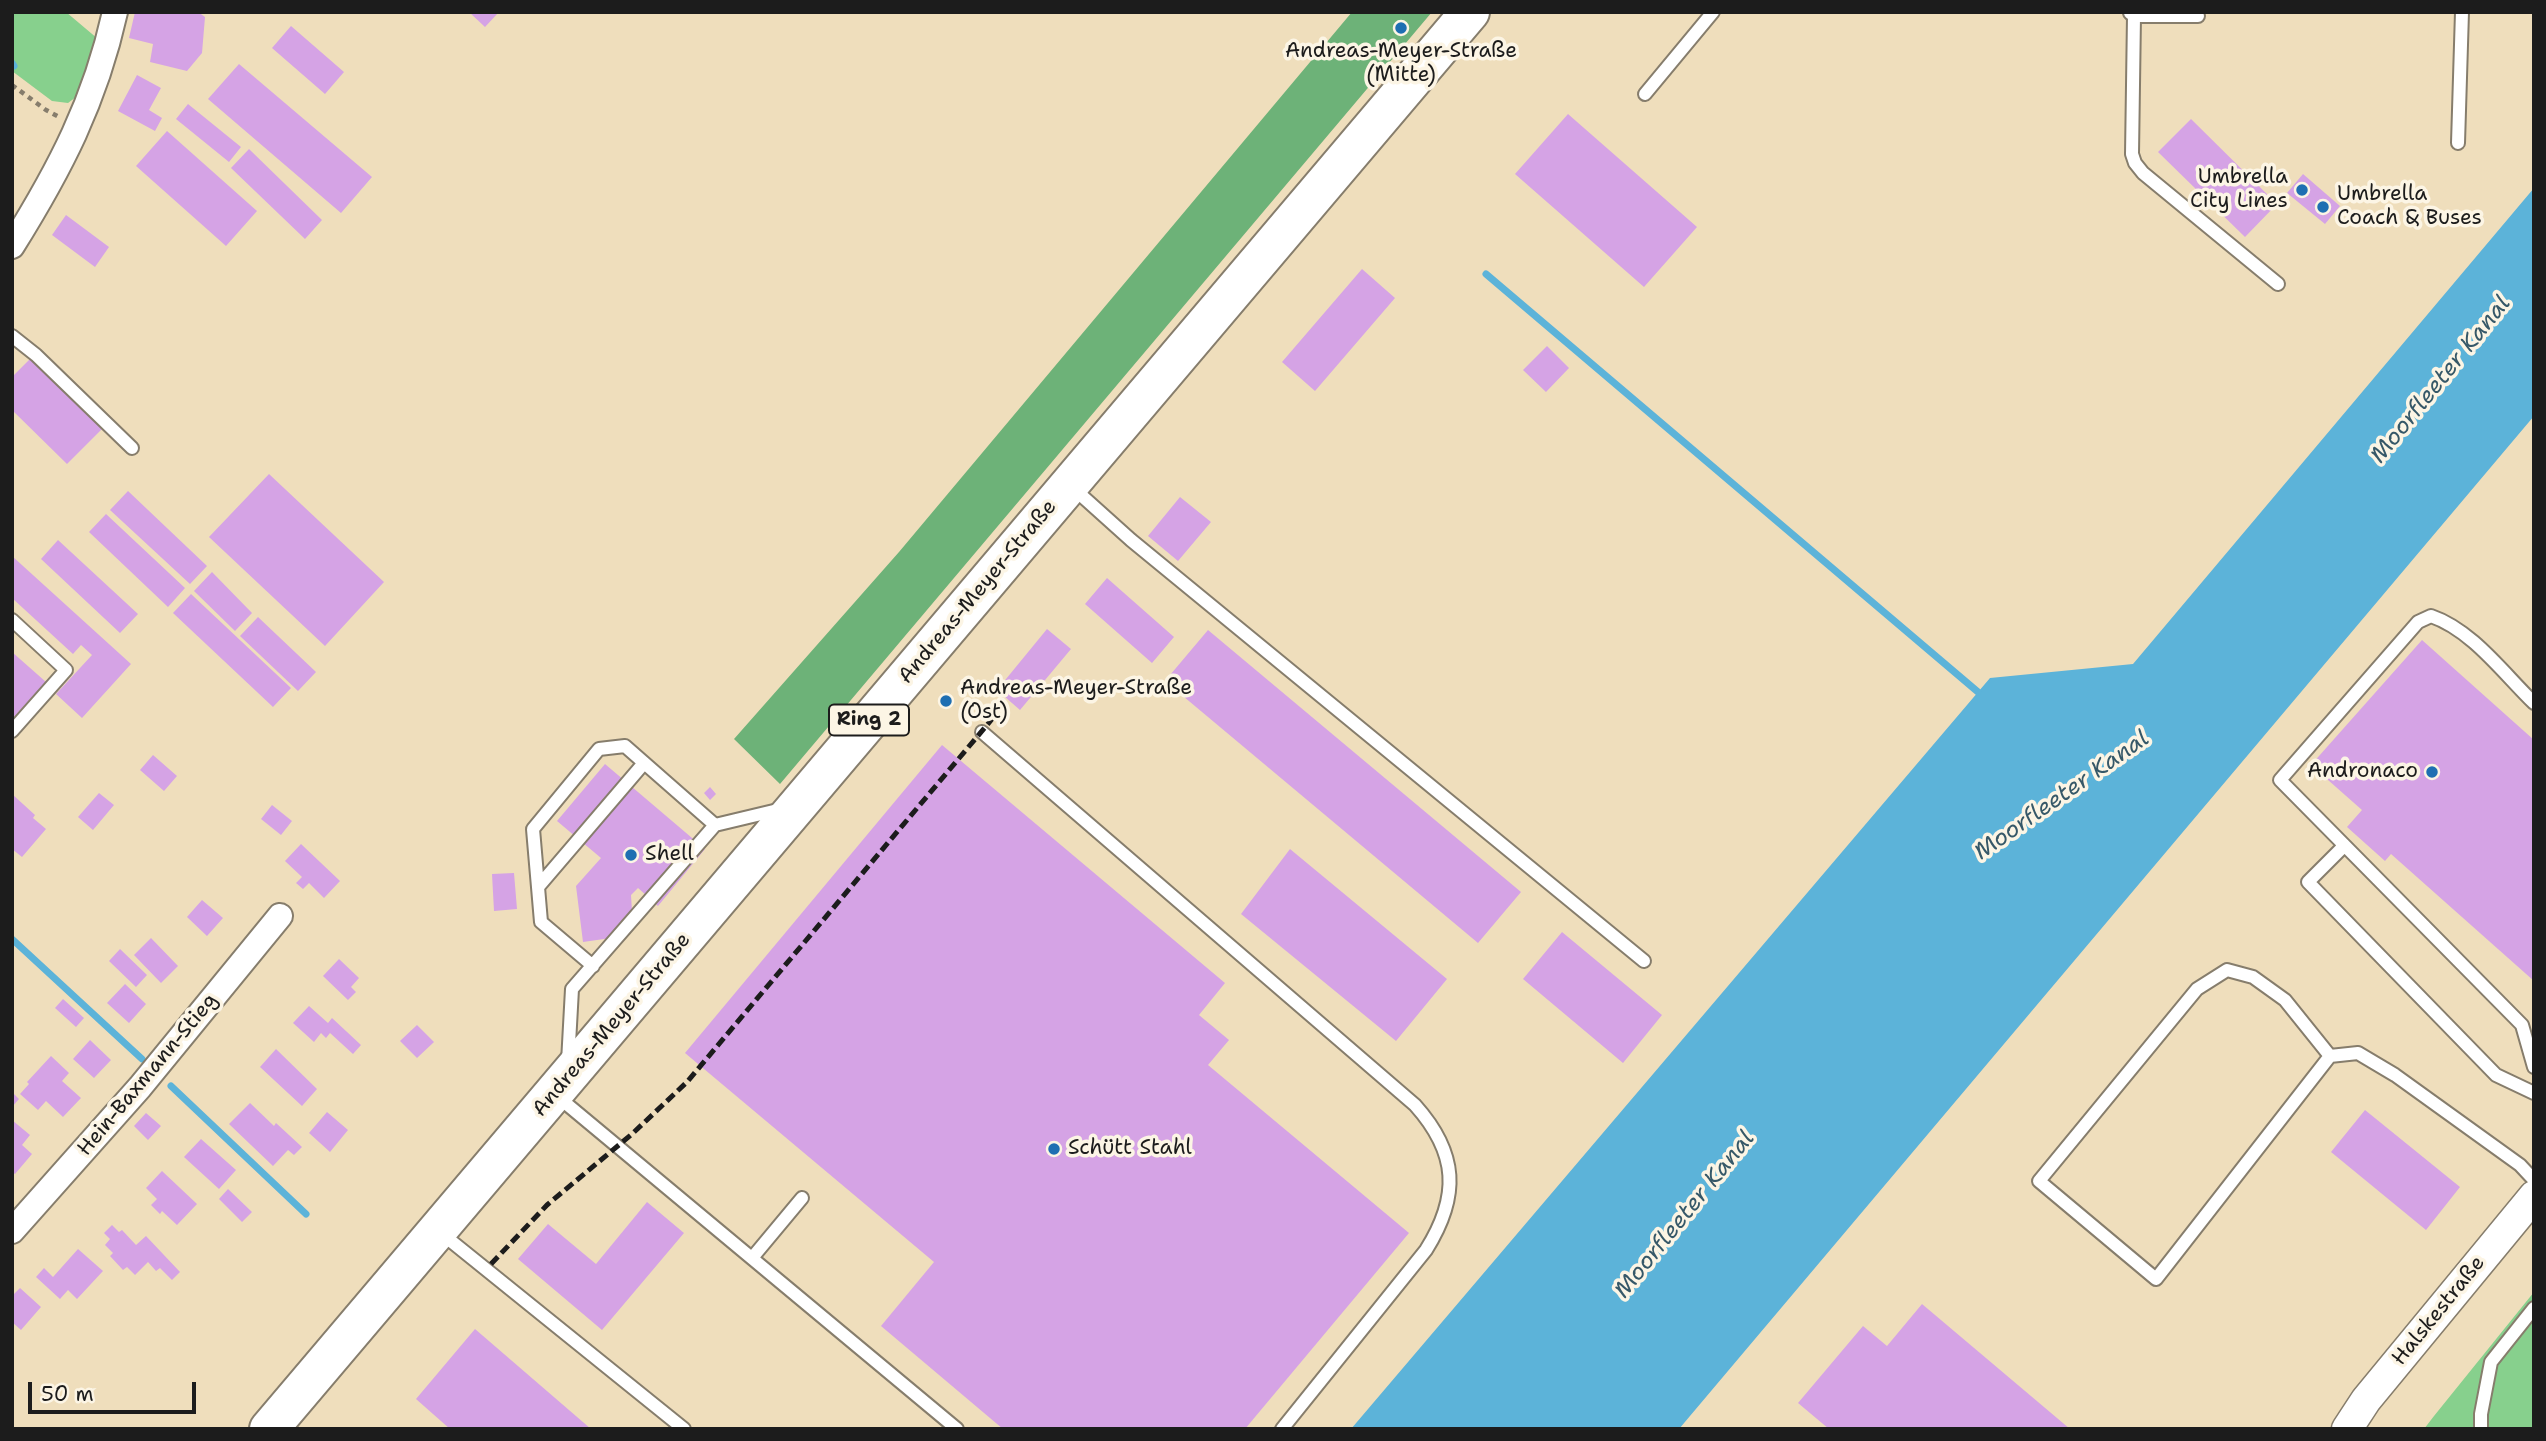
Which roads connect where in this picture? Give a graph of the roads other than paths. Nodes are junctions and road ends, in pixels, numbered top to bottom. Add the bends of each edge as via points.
1 (115, 12) edge
2 (1470, 12) edge
3 (1713, 12) edge
4 (2462, 12) edge
5 (2131, 14) edge
6 (2198, 16) dead end
7 (1644, 94) dead end
8 (2458, 143) dead end
9 (12, 246) edge
10 (2278, 284) dead end
11 (12, 335) edge
12 (132, 448) dead end
13 (1069, 485) junction
14 (12, 620) edge
15 (2534, 703) edge
16 (12, 731) edge
17 (982, 732) dead end
18 (644, 762) junction
19 (796, 805) junction
20 (715, 825) junction
21 (2344, 846) junction
22 (538, 887) junction
23 (280, 916) dead end
24 (1644, 961) dead end
25 (593, 966) junction
26 (2330, 1056) junction
27 (2534, 1067) edge
28 (561, 1085) junction
29 (2534, 1093) edge
30 (2534, 1180) edge
31 (2534, 1196) edge
32 (802, 1198) dead end
33 (438, 1230) junction
34 (12, 1231) edge
35 (752, 1258) junction
36 (2534, 1308) edge
37 (274, 1427) edge
38 (684, 1429) edge
39 (957, 1429) edge
40 (1282, 1429) edge
41 (2347, 1429) edge
42 (2481, 1429) edge

1 - 9 street via 106,54 79,126 51,184
2 - 13 main road, Andreas-Meyer-Straße / Ring 2
3 - 7 lane
4 - 8 lane
5 - 6 lane
5 - 10 lane via 2135,163
11 - 12 lane
13 - 19 main road, Andreas-Meyer-Straße / Ring 2
13 - 24 lane
14 - 16 lane via 66,670
15 - 21 lane via 2447,622 2431,615 2418,622 2280,780
17 - 40 lane via 1415,1105 1443,1148 1450,1176 1440,1227
18 - 20 lane
18 - 22 lane
18 - 22 lane via 625,746 599,749 533,829
19 - 20 lane
19 - 28 main road, Andreas-Meyer-Straße / Ring 2
20 - 25 lane
21 - 27 lane via 2522,1025
21 - 29 lane via 2308,882 2496,1075
22 - 25 lane via 541,922
23 - 34 street, Hein-Baxmann-Stieg via 140,1087
25 - 28 lane via 572,989
26 - 26 lane via 2156,1279 2039,1181 2197,989 2227,970 2253,977 2285,1000
26 - 30 lane via 2358,1053 2395,1075 2520,1165
28 - 33 main road, Andreas-Meyer-Straße / Ring 2
28 - 35 lane
31 - 41 street, Halskestraße
32 - 35 lane
33 - 37 main road, Andreas-Meyer-Straße / Ring 2
33 - 38 lane
35 - 39 lane
36 - 42 lane via 2491,1362

